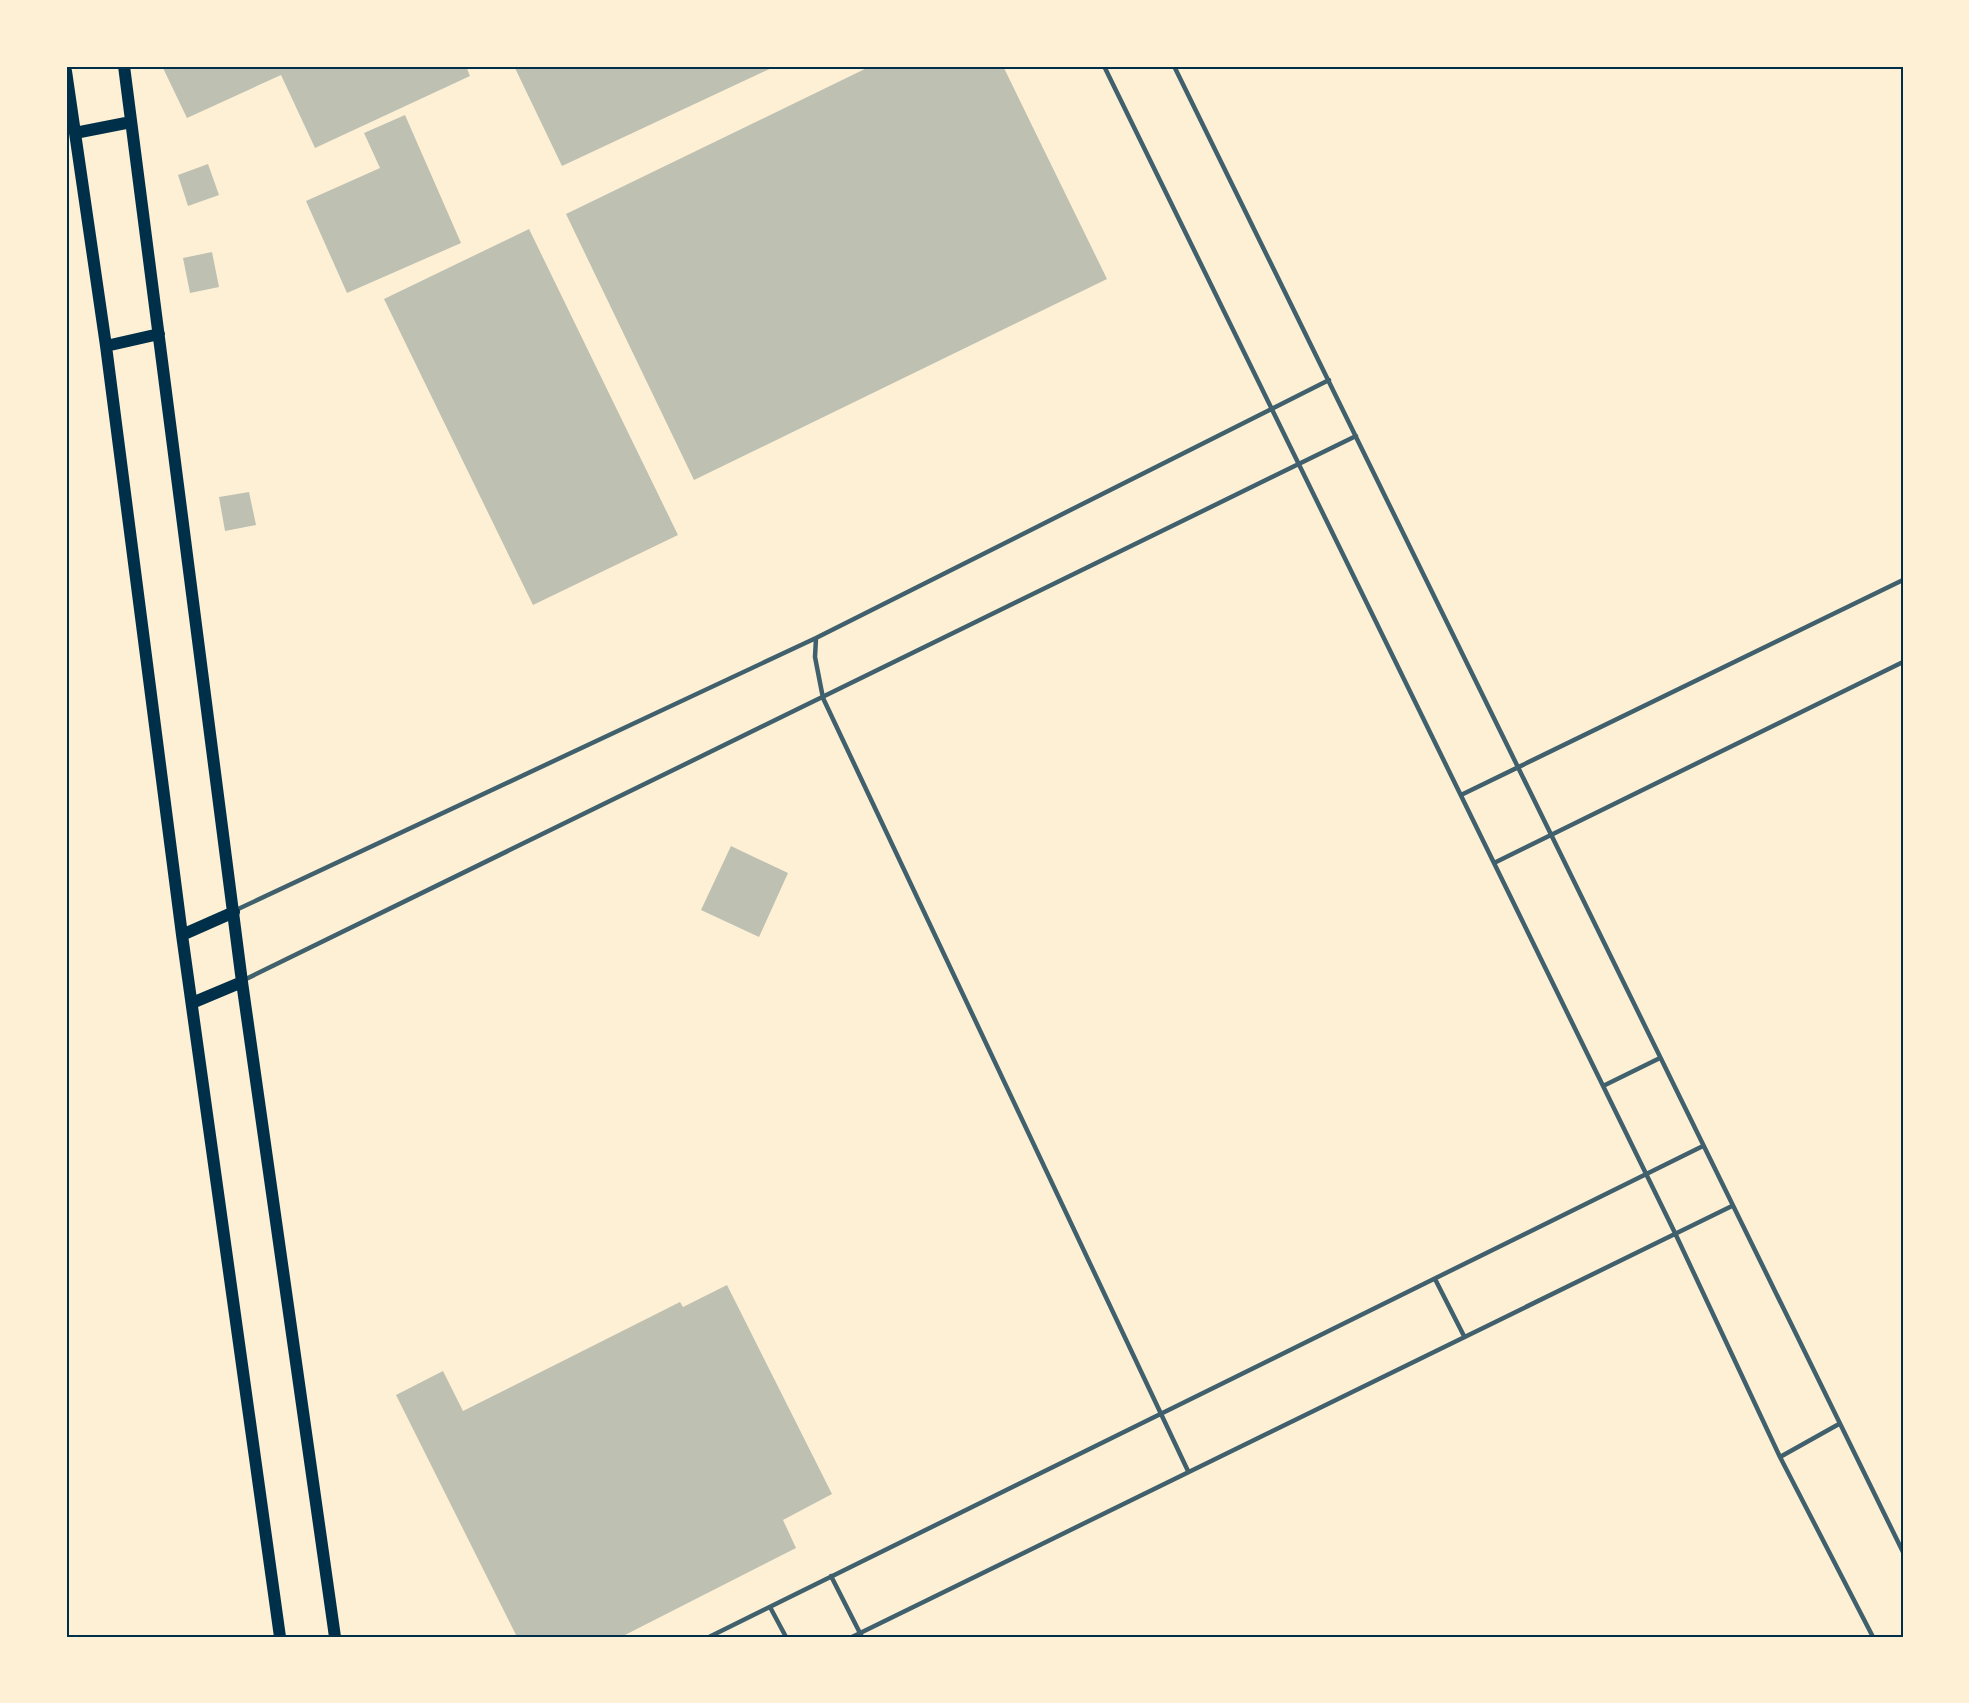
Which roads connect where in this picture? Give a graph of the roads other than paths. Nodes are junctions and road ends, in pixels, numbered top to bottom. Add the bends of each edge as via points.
1 (124, 66) edge
2 (1104, 66) edge
3 (1174, 66) edge
4 (66, 71) edge
5 (131, 122) junction
6 (75, 134) junction
7 (159, 334) junction
8 (105, 346) junction
9 (1329, 380) junction
10 (1272, 408) junction
11 (1356, 436) junction
12 (1299, 465) junction
13 (1903, 580) edge
14 (816, 638) junction
15 (1903, 662) edge
16 (823, 698) junction
17 (1518, 767) junction
18 (1461, 795) junction
19 (1551, 835) junction
20 (1494, 863) junction
21 (234, 912) junction
22 (182, 935) junction
23 (242, 982) junction
24 (192, 1002) junction
25 (1660, 1058) junction
26 (1604, 1086) junction
27 (1703, 1146) junction
28 (1646, 1174) junction
29 (1732, 1206) junction
30 (1675, 1233) junction
31 (1435, 1279) junction
32 (1464, 1336) junction
33 (1161, 1414) junction
34 (1839, 1424) junction
35 (1780, 1457) junction
36 (1188, 1471) junction
37 (1903, 1552) edge
38 (831, 1576) junction
39 (770, 1607) junction
40 (861, 1635) edge
41 (280, 1637) edge
42 (335, 1637) edge
43 (709, 1637) edge
44 (786, 1637) edge
45 (852, 1637) edge
46 (1873, 1637) edge

1 - 5 main road
2 - 10 lane
3 - 9 lane
4 - 6 main road
5 - 6 main road
5 - 7 main road
6 - 8 main road
7 - 8 main road
7 - 21 main road
8 - 22 main road
9 - 10 lane
9 - 11 lane
10 - 12 lane
10 - 14 lane
11 - 12 lane
11 - 17 lane
12 - 16 lane
12 - 18 lane
13 - 17 lane
14 - 16 lane via 815,657
14 - 21 lane
15 - 19 lane
16 - 23 lane
16 - 33 lane
17 - 18 lane
17 - 19 lane
18 - 20 lane
19 - 20 lane
19 - 25 lane
20 - 26 lane
21 - 22 main road
21 - 23 main road
22 - 24 main road
23 - 24 main road
23 - 42 main road
24 - 41 main road
25 - 26 lane
25 - 27 lane
26 - 28 lane
27 - 28 lane
27 - 29 lane
28 - 30 lane
28 - 31 lane
29 - 30 lane
29 - 34 lane
30 - 32 lane
30 - 35 lane
31 - 32 lane
31 - 33 lane
32 - 36 lane
33 - 36 lane
33 - 38 lane
34 - 35 lane
34 - 37 lane
35 - 46 lane
36 - 40 lane
38 - 39 lane
38 - 40 lane
39 - 43 lane
39 - 44 lane
40 - 45 lane

